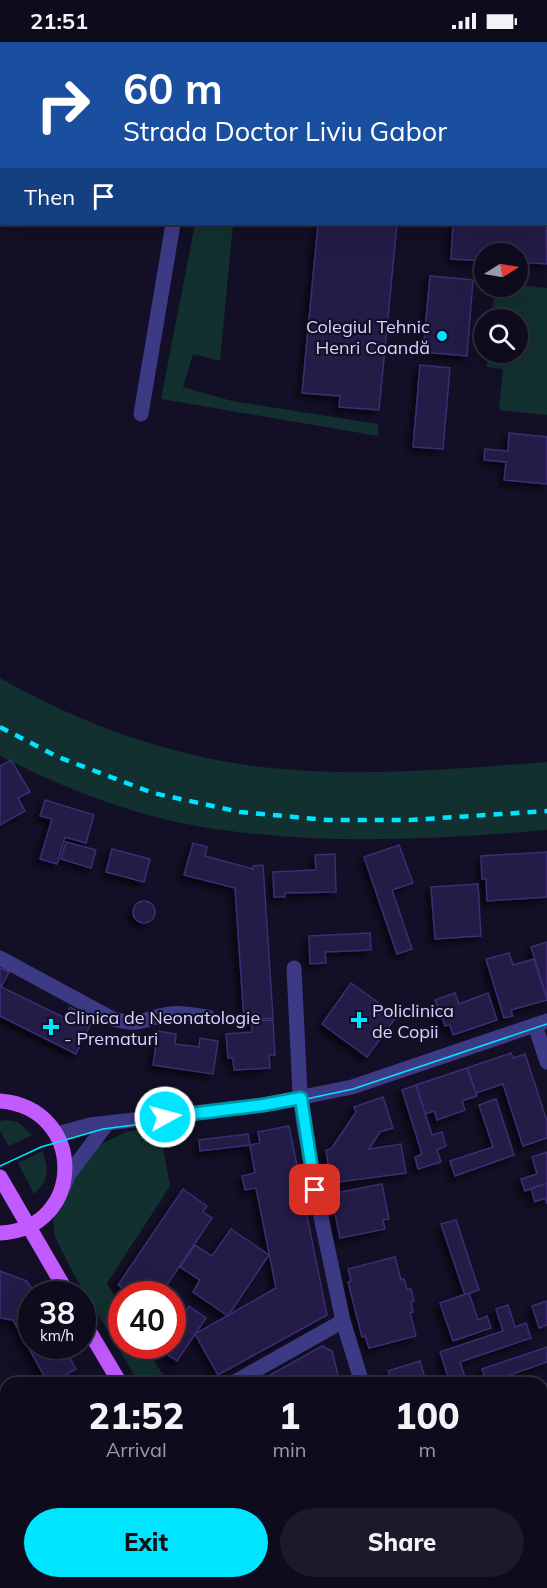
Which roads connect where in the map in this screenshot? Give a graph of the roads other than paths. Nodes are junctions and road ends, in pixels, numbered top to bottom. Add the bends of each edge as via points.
1 (173, 225) edge
2 (141, 414) dead end
3 (0, 958) edge
4 (294, 968) dead end
5 (208, 1017) dead end
6 (541, 1023) edge
7 (547, 1062) edge
8 (301, 1098) junction
9 (0, 1101) edge
10 (106, 1125) junction
11 (57, 1134) junction
12 (0, 1177) edge
13 (61, 1193) junction
14 (29, 1226) junction
15 (0, 1233) edge
16 (61, 1281) edge
17 (343, 1321) junction
18 (96, 1343) edge
19 (116, 1377) edge
20 (244, 1377) edge
21 (360, 1377) edge

1 - 2 street
3 - 5 street via 127,1023 172,1014
4 - 8 street
6 - 7 street
6 - 8 street via 361,1084
8 - 10 street
8 - 17 street via 315,1190
9 - 11 main road via 34,1110
10 - 11 street
10 - 13 street via 69,1174
11 - 13 main road via 65,1158
12 - 14 main road
13 - 14 main road via 48,1212
14 - 15 main road
14 - 16 main road
17 - 20 street
17 - 21 street
18 - 19 main road

